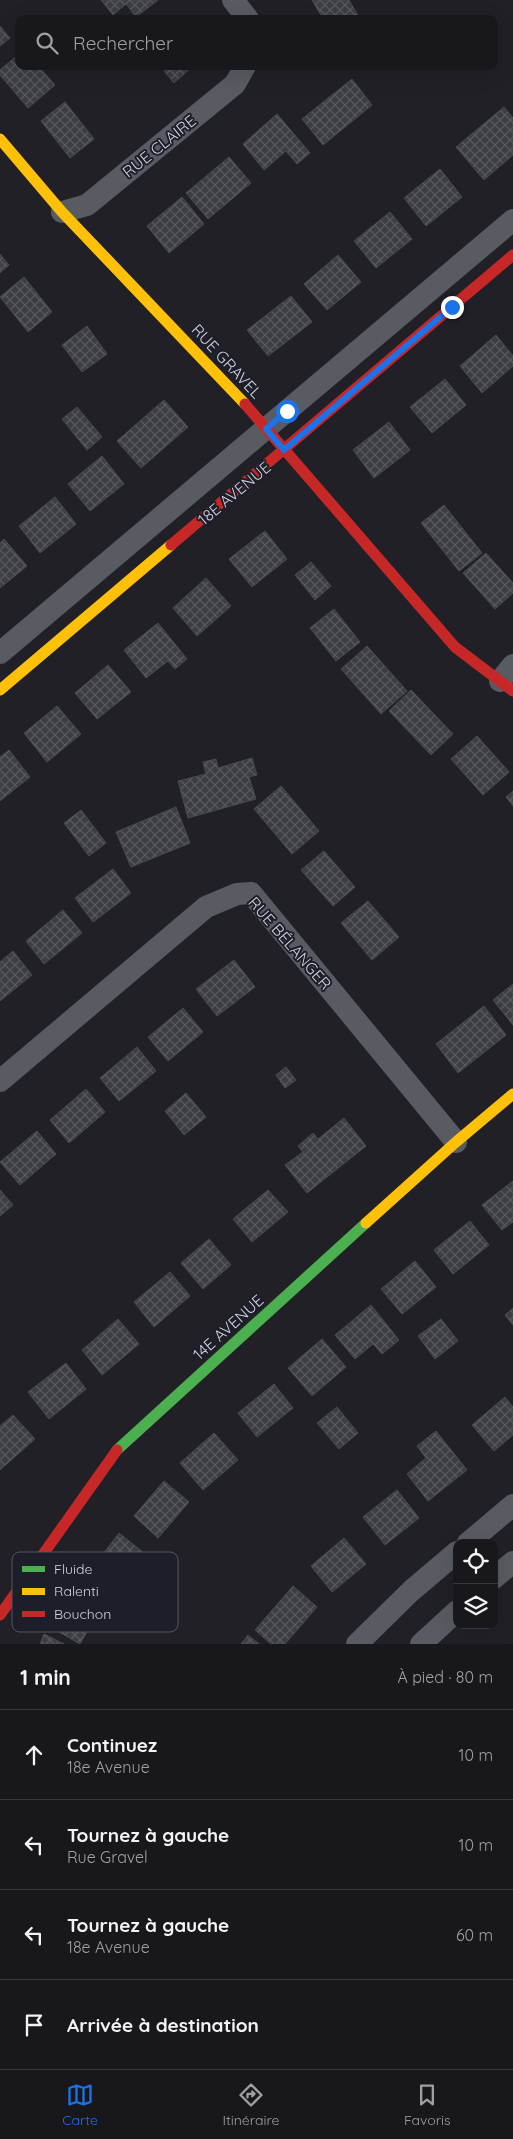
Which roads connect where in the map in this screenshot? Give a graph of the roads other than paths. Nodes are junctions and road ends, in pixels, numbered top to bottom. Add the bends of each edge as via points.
1 (232, 0) edge
2 (245, 15) edge
3 (243, 70) edge
4 (0, 139) edge
5 (62, 212) junction
6 (513, 220) edge
7 (513, 256) edge
8 (266, 429) junction
9 (284, 450) junction
10 (0, 653) edge
11 (509, 679) edge
12 (0, 690) edge
13 (0, 1081) edge
14 (513, 1094) edge
15 (456, 1142) junction
16 (513, 1505) edge
17 (473, 1539) edge
18 (45, 1552) edge
19 (453, 1555) edge
20 (513, 1562) edge
21 (498, 1575) edge
22 (12, 1598) edge
23 (0, 1615) edge
24 (453, 1615) edge
25 (357, 1644) edge
26 (421, 1644) edge

1 - 2 street
3 - 5 street, RUE CLAIRE via 235,84 87,205
4 - 5 street, RUE GRAVEL
5 - 8 street, RUE GRAVEL
6 - 8 street, 18E AVENUE
7 - 9 street, 18E AVENUE
8 - 9 street, RUE GRAVEL
8 - 10 street, 18E AVENUE
9 - 11 street, RUE GRAVEL via 455,647
9 - 12 street, 18E AVENUE
13 - 15 street, RUE BÉLANGER via 206,907 237,894 251,893
14 - 15 street, 14E AVENUE
15 - 18 street, 14E AVENUE via 120,1446
16 - 17 street
19 - 25 street
20 - 21 street
22 - 23 street, 14E AVENUE
24 - 26 street

